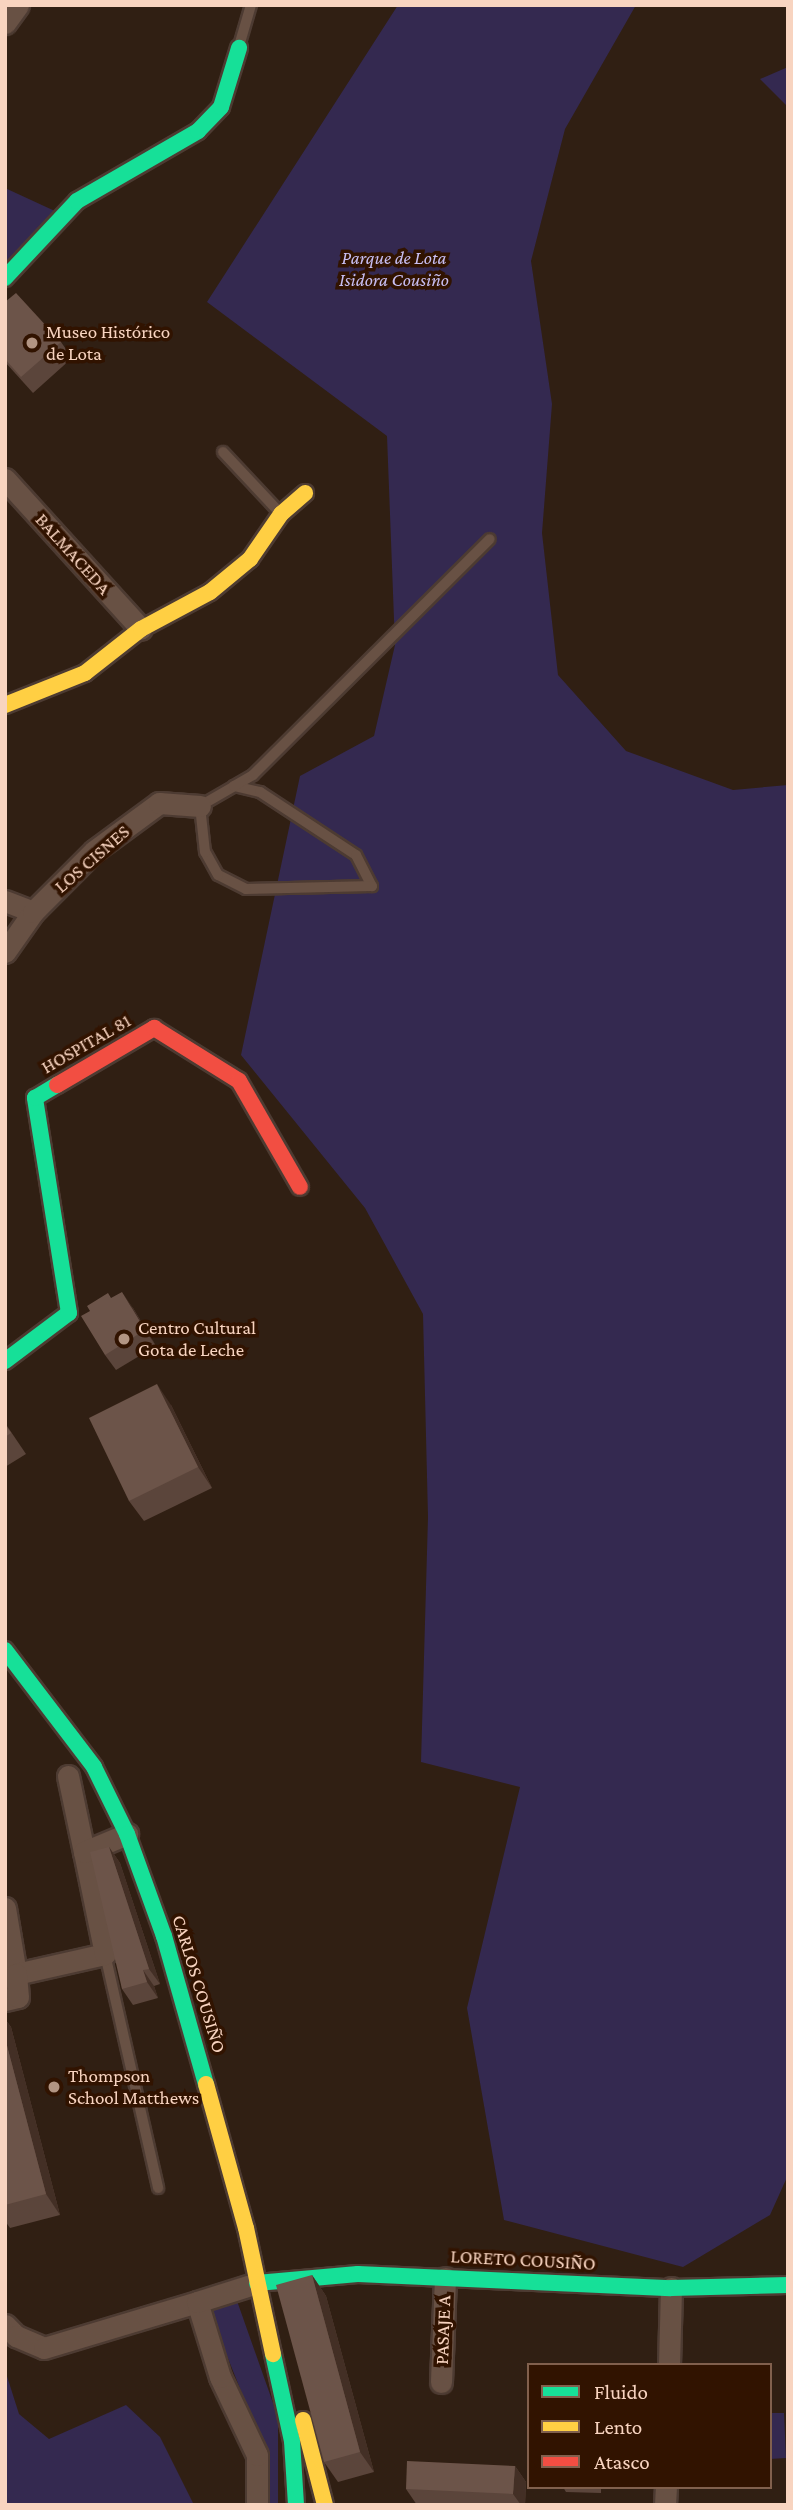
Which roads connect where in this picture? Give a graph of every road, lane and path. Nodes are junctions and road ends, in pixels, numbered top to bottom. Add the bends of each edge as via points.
1 (18, 5) edge
2 (251, 5) edge
3 (5, 23) edge
4 (239, 48) joint
5 (5, 278) edge
6 (223, 453) dead end
7 (5, 480) edge
8 (305, 493) dead end
9 (281, 514) junction
10 (490, 539) dead end
11 (141, 629) junction
12 (5, 705) edge
13 (234, 786) junction
14 (200, 806) junction
15 (5, 901) edge
16 (33, 912) junction
17 (5, 952) edge
18 (300, 1187) dead end
19 (5, 1360) edge
20 (5, 1650) edge
21 (68, 1776) dead end
22 (127, 1833) junction
23 (84, 1852) junction
24 (5, 1908) edge
25 (104, 1954) junction
26 (16, 1974) junction
27 (5, 2000) edge
28 (158, 2188) dead end
29 (445, 2278) junction
30 (257, 2283) junction
31 (788, 2285) edge
32 (671, 2288) junction
33 (197, 2302) junction
34 (5, 2325) edge
35 (669, 2363) edge
36 (275, 2365) junction
37 (441, 2382) dead end
38 (257, 2505) edge
39 (296, 2505) edge
40 (326, 2505) edge

1 - 3 street
2 - 4 lane
4 - 5 street via 221,107 198,131 77,201
6 - 9 lane
7 - 11 street, BALMACEDA
8 - 9 street
9 - 11 street via 250,559 210,593
10 - 13 lane via 253,775
11 - 12 street via 85,673
13 - 14 lane
13 - 14 lane via 260,792 356,855 372,886 246,889 218,875 205,852
14 - 16 street, LOS CISNES via 159,803 94,851
15 - 16 street
16 - 17 street, LOS CISNES
18 - 19 street, HOSPITAL 81 via 239,1081 154,1028 36,1098 69,1313
20 - 22 street, CARLOS COUSIÑO via 72,1733
21 - 23 street
22 - 23 street
22 - 30 street, CARLOS COUSIÑO via 183,1997
23 - 25 street
24 - 26 street
25 - 26 street
25 - 28 lane
26 - 27 street via 18,1997
29 - 30 street, LORETO COUSIÑO via 338,2275
29 - 32 street, LORETO COUSIÑO
29 - 37 street, PASAJE A
30 - 33 street
30 - 36 street, CARLOS COUSIÑO
31 - 32 street, LORETO COUSIÑO
32 - 35 street
33 - 34 street via 44,2348 16,2336
33 - 38 street via 220,2377 257,2455
36 - 39 street, CARLOS COUSIÑO via 294,2458
36 - 40 street, CARLOS COUSIÑO via 305,2427

